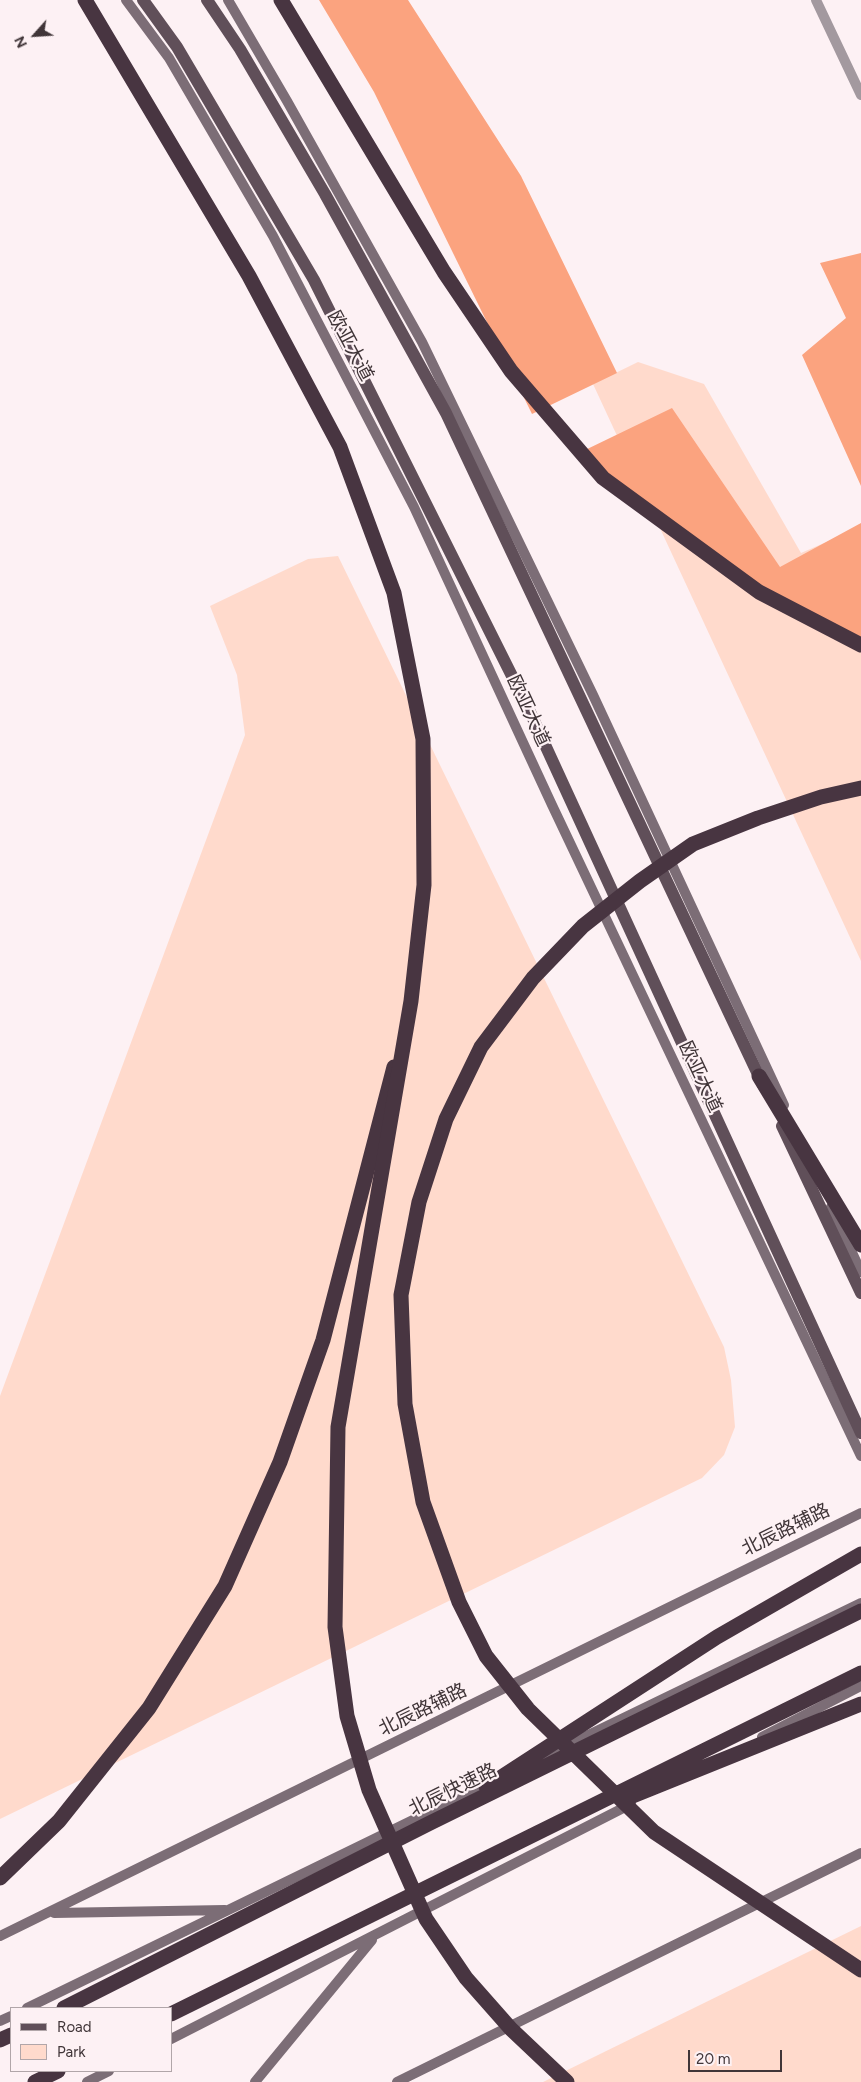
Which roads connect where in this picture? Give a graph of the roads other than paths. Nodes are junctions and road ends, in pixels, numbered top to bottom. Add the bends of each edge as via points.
1 (85, 0) edge
2 (126, 0) edge
3 (143, 0) edge
4 (207, 0) edge
5 (228, 0) edge
6 (281, 0) edge
7 (816, 0) edge
8 (861, 95) edge
9 (861, 645) edge
10 (861, 788) edge
11 (411, 1001) junction
12 (759, 1076) junction
13 (861, 1245) edge
14 (861, 1272) edge
15 (861, 1293) edge
16 (861, 1432) edge
17 (861, 1456) edge
18 (861, 1513) edge
19 (861, 1554) edge
20 (861, 1603) edge
21 (861, 1612) edge
22 (861, 1673) edge
23 (861, 1686) edge
24 (861, 1704) edge
25 (430, 1823) junction
26 (519, 1842) junction
27 (861, 1853) edge
28 (0, 1878) edge
29 (228, 1910) junction
30 (51, 1913) junction
31 (0, 1936) edge
32 (376, 1936) junction
33 (861, 1970) edge
34 (29, 2007) edge
35 (66, 2007) edge
36 (172, 2014) edge
37 (172, 2038) edge
38 (56, 2072) edge
39 (107, 2072) edge
40 (35, 2082) edge
41 (87, 2082) edge
42 (255, 2082) edge
43 (397, 2082) edge
44 (567, 2082) edge

1 - 11 highway, bridge via 250,276 340,447 394,593 423,739 424,885
2 - 17 main road, 欧亚大道 via 169,58 273,236 414,507
3 - 16 main road via 177,47 318,289 530,712
4 - 12 main road via 240,49 326,194 446,413
5 - 14 main road via 422,342 589,686
6 - 9 highway via 444,272 511,371 604,478 758,592
7 - 8 street
10 - 33 highway, bridge via 821,797 693,844 583,926 532,978 481,1047 446,1119 419,1202 402,1295 405,1404 423,1502 459,1602 486,1656 528,1709 654,1832
11 - 28 highway, bridge via 323,1340 280,1462 225,1586 148,1708 59,1822
11 - 44 highway, bridge via 338,1427 335,1627 347,1716 369,1790 426,1919 466,1978 511,2029
12 - 13 highway, bridge
12 - 15 main road, bridge
18 - 30 main road, 北辰路辅路
19 - 25 highway, bridge via 716,1637
20 - 29 main road
21 - 25 highway, 北辰快速路, bridge
22 - 26 highway, bridge
23 - 32 main road
24 - 26 highway, bridge
25 - 35 highway, 北辰快速路, bridge
26 - 36 highway, bridge
27 - 43 main road
29 - 30 main road
29 - 34 main road
30 - 31 main road, 北辰路辅路
32 - 37 main road
32 - 42 main road
38 - 40 highway
39 - 41 main road

